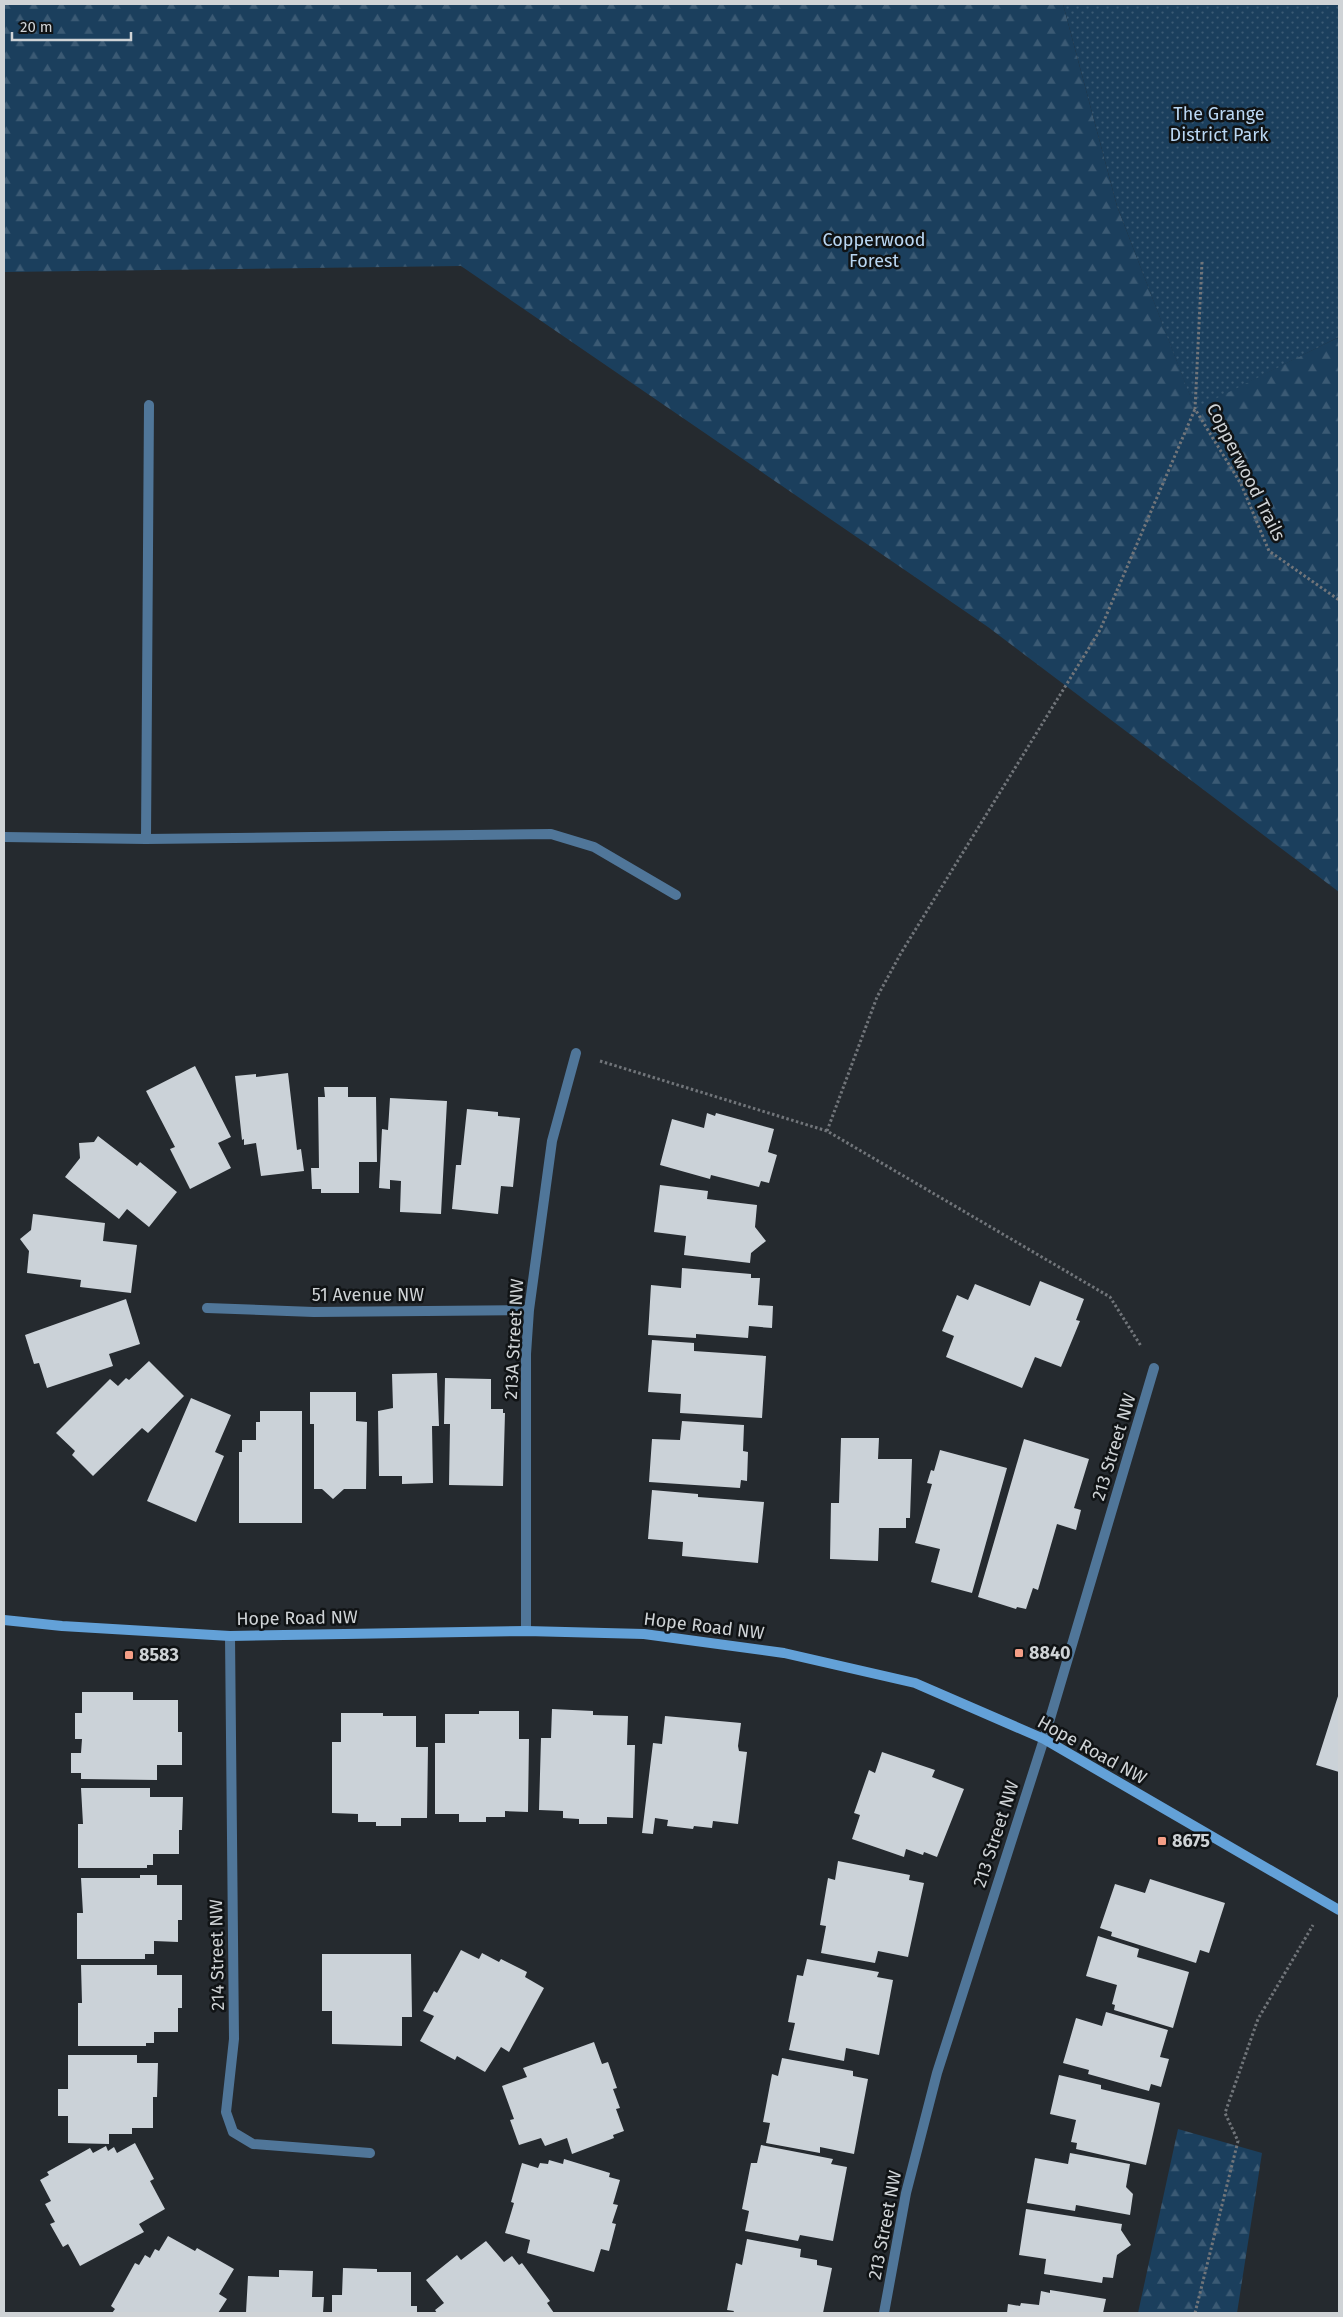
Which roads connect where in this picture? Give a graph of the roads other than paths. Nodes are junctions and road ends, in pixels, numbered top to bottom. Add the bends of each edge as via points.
1 (150, 405) dead end
2 (4, 837) edge
3 (146, 839) junction
4 (676, 895) dead end
5 (576, 1053) road end
6 (207, 1308) dead end
7 (528, 1310) junction
8 (1154, 1368) road end
9 (4, 1620) edge
10 (526, 1631) junction
11 (230, 1636) junction
12 (1044, 1740) junction
13 (1339, 1910) edge
14 (370, 2153) dead end
15 (884, 2313) edge

1 - 3 street
2 - 3 street
3 - 4 street via 551,834 594,847
5 - 7 street, 213A Street NW via 552,1142
6 - 7 street, 51 Avenue NW via 314,1312
7 - 10 street, 213A Street NW
8 - 12 street, 213 Street NW
9 - 11 street, Hope Road NW
10 - 11 street, Hope Road NW
10 - 12 street, Hope Road NW via 644,1634 784,1653 915,1683
11 - 14 street, 214 Street NW via 234,2040 226,2112 233,2132 254,2144
12 - 13 street, Hope Road NW
12 - 15 street, 213 Street NW via 937,2073 906,2193

